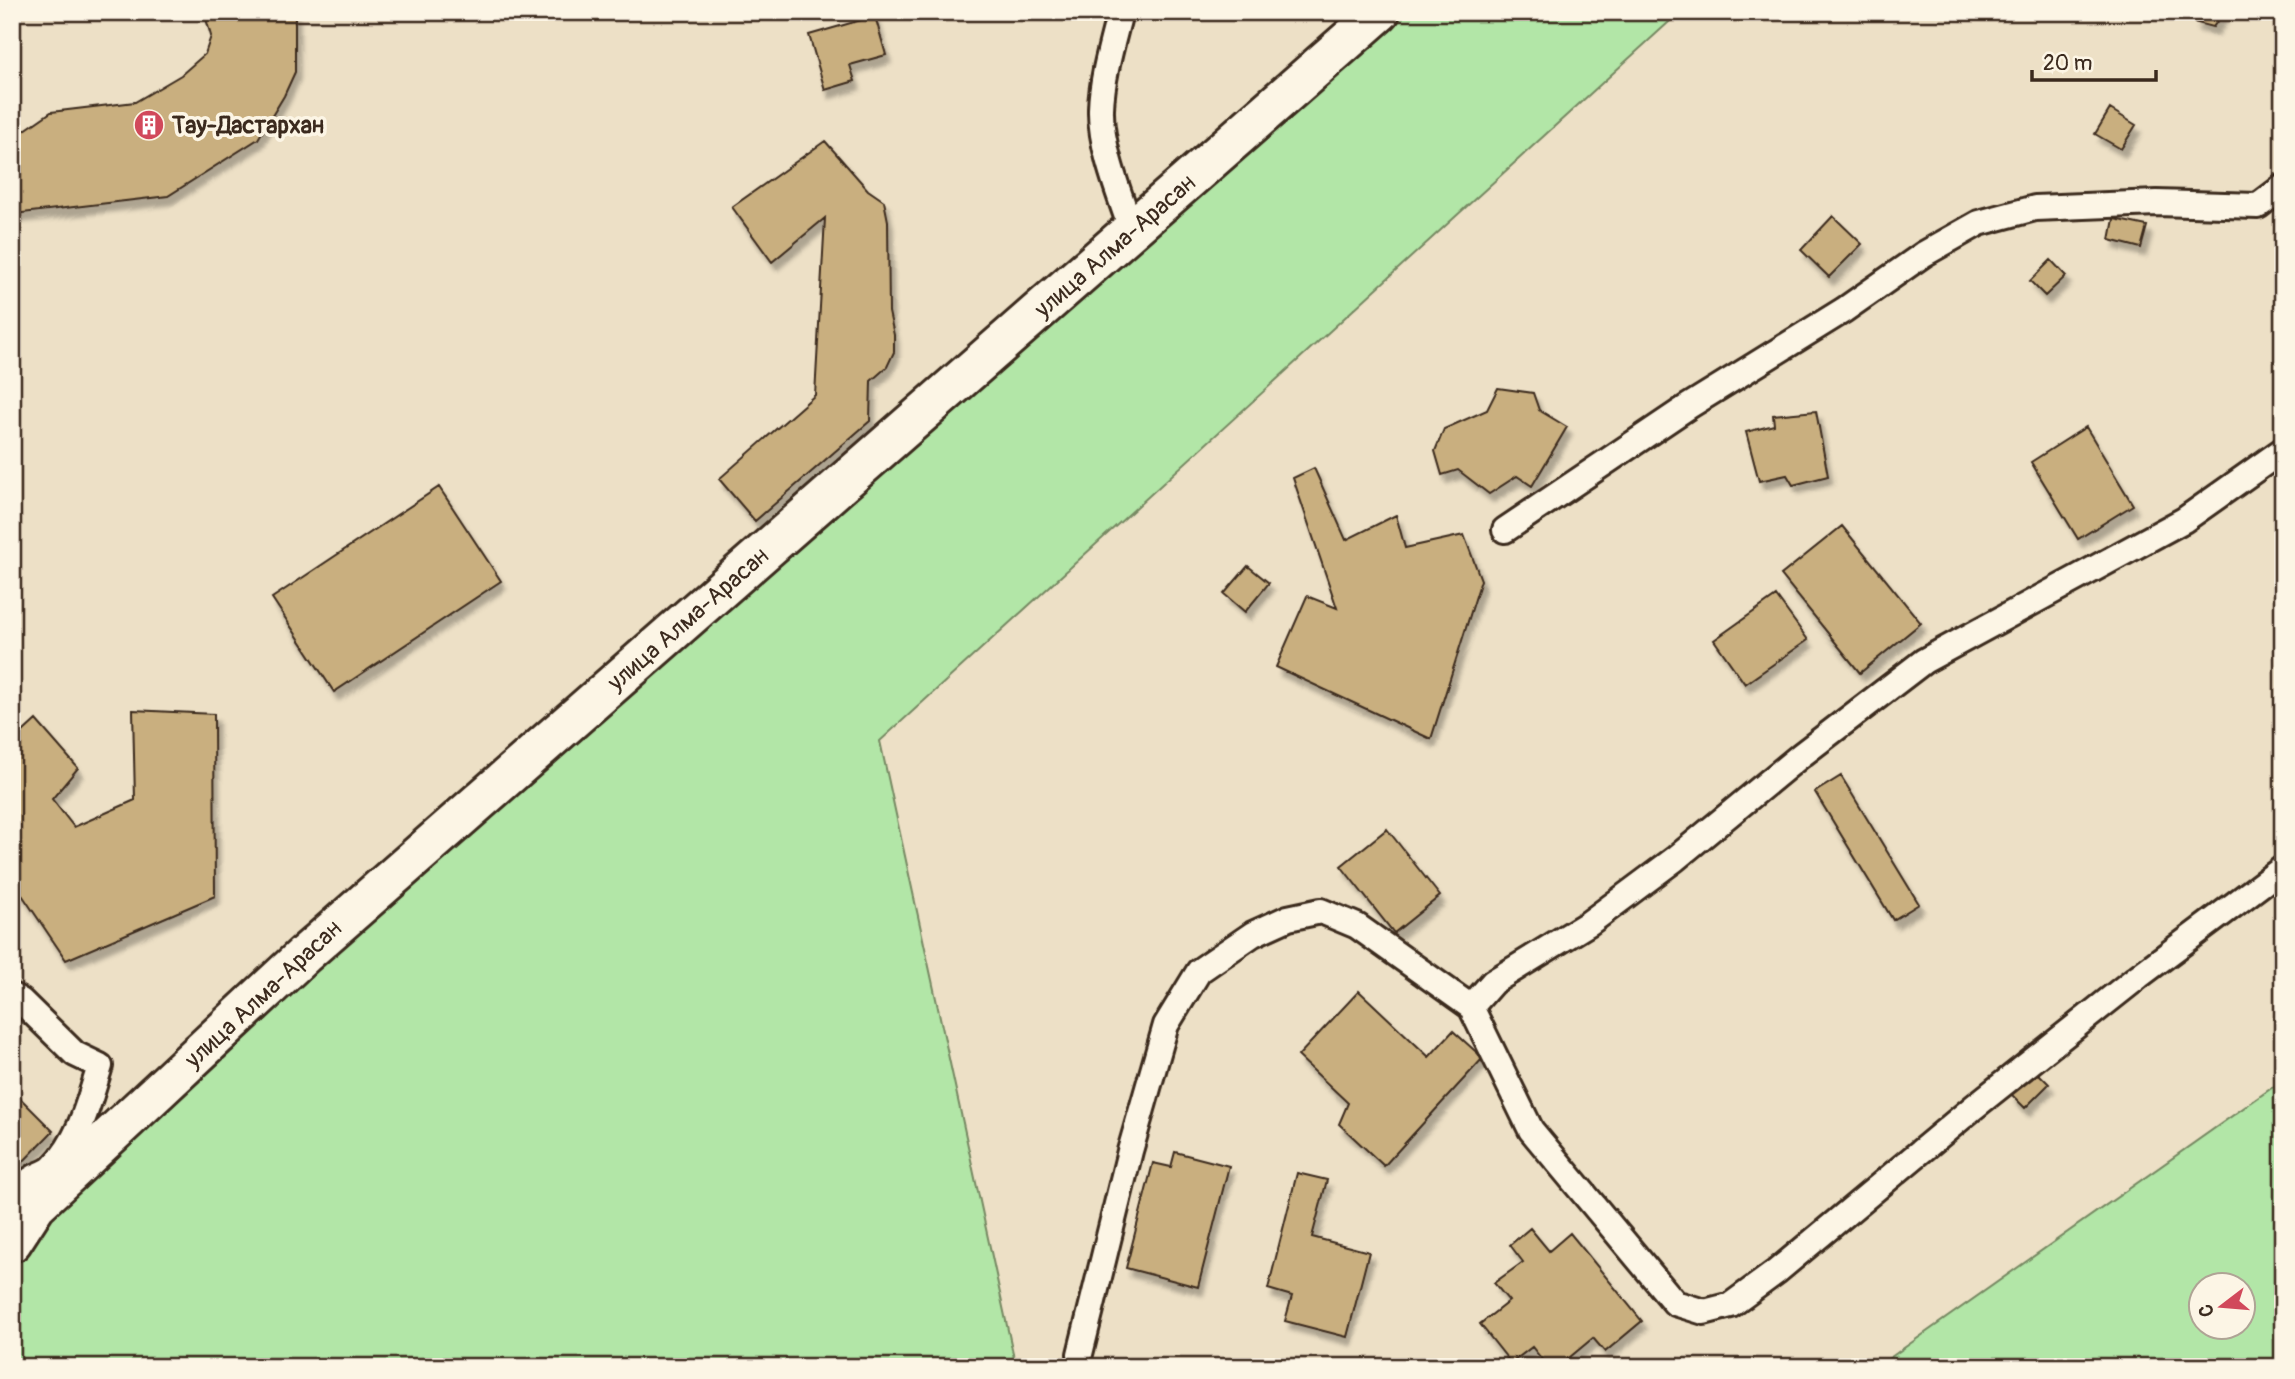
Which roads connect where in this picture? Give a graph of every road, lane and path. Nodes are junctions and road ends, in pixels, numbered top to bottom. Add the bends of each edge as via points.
1 (1120, 12) edge
2 (1380, 12) edge
3 (2283, 187) edge
4 (1132, 231) junction
5 (2283, 450) edge
6 (1504, 530) dead end
7 (2283, 868) edge
8 (12, 996) edge
9 (1471, 1007) junction
10 (36, 1205) junction
11 (12, 1242) edge
12 (1080, 1354) dead end

1 - 4 lane via 1101,111 1110,165
2 - 4 main road, улица Алма-Арасан
3 - 6 lane via 2258,206 2157,203 2035,208 1979,223 1924,254
4 - 10 main road, улица Алма-Арасан via 304,955
5 - 9 lane via 2184,520 1924,661 1675,859 1589,923 1493,982
7 - 9 lane via 1974,1107 1776,1272 1731,1305 1704,1312 1675,1303 1531,1130
8 - 10 lane via 75,1054 100,1066 79,1130 53,1168 28,1180 24,1189
9 - 12 lane via 1357,926 1321,911 1288,918 1253,934 1199,971 1166,1025
10 - 11 main road, улица Алма-Арасан

